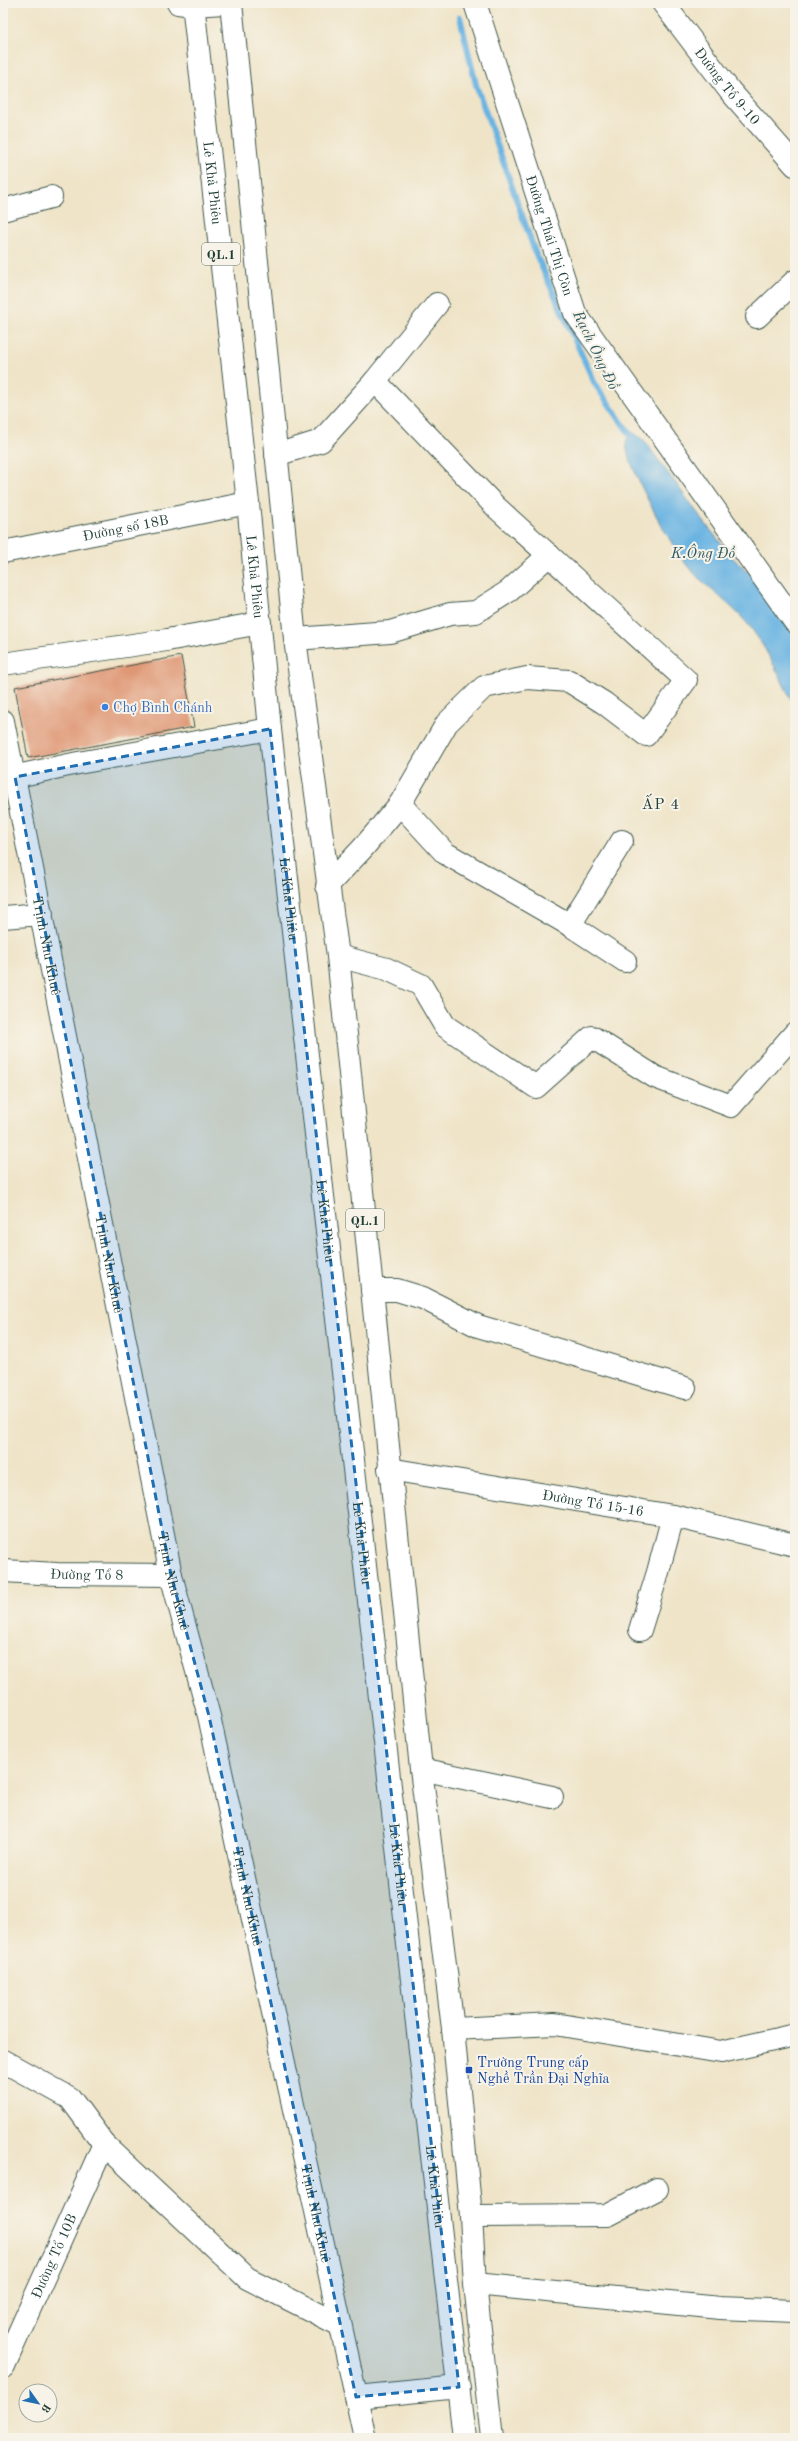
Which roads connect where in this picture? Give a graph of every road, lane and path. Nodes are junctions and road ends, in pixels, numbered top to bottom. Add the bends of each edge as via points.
1 (224, 3) edge
2 (231, 3) edge
3 (475, 3) edge
4 (663, 3) edge
5 (188, 4) edge
6 (795, 165) edge
7 (51, 198) dead end
8 (3, 210) edge
9 (795, 281) edge
10 (437, 304) dead end
11 (757, 317) dead end
12 (375, 381) junction
13 (276, 455) junction
14 (248, 503) junction
15 (3, 552) edge
16 (549, 555) junction
17 (795, 622) edge
18 (260, 623) junction
19 (295, 639) junction
20 (3, 664) edge
21 (3, 721) edge
22 (270, 729) junction
23 (9, 778) edge
24 (400, 804) junction
25 (622, 841) dead end
26 (327, 886) junction
27 (42, 914) junction
28 (3, 917) edge
29 (570, 925) junction
30 (338, 956) junction
31 (625, 961) dead end
32 (795, 1033) edge
33 (372, 1290) junction
34 (685, 1388) dead end
35 (389, 1468) junction
36 (673, 1516) junction
37 (795, 1545) edge
38 (3, 1571) edge
39 (171, 1575) junction
40 (640, 1630) dead end
41 (421, 1769) junction
42 (552, 1797) dead end
43 (453, 2029) junction
44 (795, 2035) edge
45 (3, 2061) edge
46 (104, 2144) junction
47 (657, 2189) dead end
48 (471, 2216) junction
49 (475, 2284) junction
50 (795, 2311) edge
51 (340, 2325) junction
52 (3, 2368) edge
53 (459, 2387) junction
54 (356, 2397) junction
55 (365, 2438) edge
56 (464, 2438) edge
57 (492, 2438) edge

1 - 5 main road
2 - 13 main road, QL.1
3 - 17 main road, Đường Thái Thị Còn via 576,313
4 - 6 main road, Đường Tổ 9-10 via 730,91
5 - 14 main road, Lê Khả Phiêu / QL.1
7 - 8 main road
9 - 11 main road
10 - 12 main road
12 - 13 main road via 322,441
12 - 16 main road via 497,508
13 - 19 main road, QL.1
14 - 15 main road, Đường số 18B
14 - 18 main road, Lê Khả Phiêu / QL.1
16 - 19 main road via 509,591 476,612 450,614 390,632
16 - 24 main road via 686,680 646,735 604,703 569,681 527,678 484,687 447,723
18 - 20 main road via 167,640
18 - 22 main road, Lê Khả Phiêu / QL.1
19 - 26 main road, QL.1
21 - 23 main road, Trịnh Như Khuê
22 - 23 main road via 78,763
22 - 53 main road, Lê Khả Phiêu / QL.1
23 - 27 main road, Trịnh Như Khuê
24 - 26 main road
24 - 29 main road via 445,853
25 - 29 main road
26 - 30 main road, QL.1
27 - 28 main road
27 - 39 main road, Trịnh Như Khuê
29 - 31 main road
30 - 32 main road via 387,969 421,985 445,1026 536,1088 592,1037 655,1077 731,1106
30 - 33 main road, QL.1
33 - 34 main road via 396,1290 423,1298 478,1326
33 - 35 main road, QL.1
35 - 36 main road, Đường Tổ 15-16
35 - 41 main road, QL.1
36 - 37 main road, Đường Tổ 15-16
36 - 40 main road
38 - 39 main road, Đường Tổ 8
39 - 51 main road, Trịnh Như Khuê via 209,1716
41 - 42 main road
41 - 43 main road, QL.1
43 - 44 main road via 556,2024 721,2052
43 - 48 main road, QL.1
45 - 46 main road via 70,2098
46 - 51 main road via 247,2278
46 - 52 main road, Đường Tổ 10B
47 - 48 main road via 607,2215
48 - 49 main road, QL.1
49 - 50 main road via 720,2308
49 - 57 main road, QL.1
51 - 54 main road, Trịnh Như Khuê
53 - 54 main road
53 - 56 main road, Lê Khả Phiêu / QL.1
54 - 55 main road, Trịnh Như Khuê

